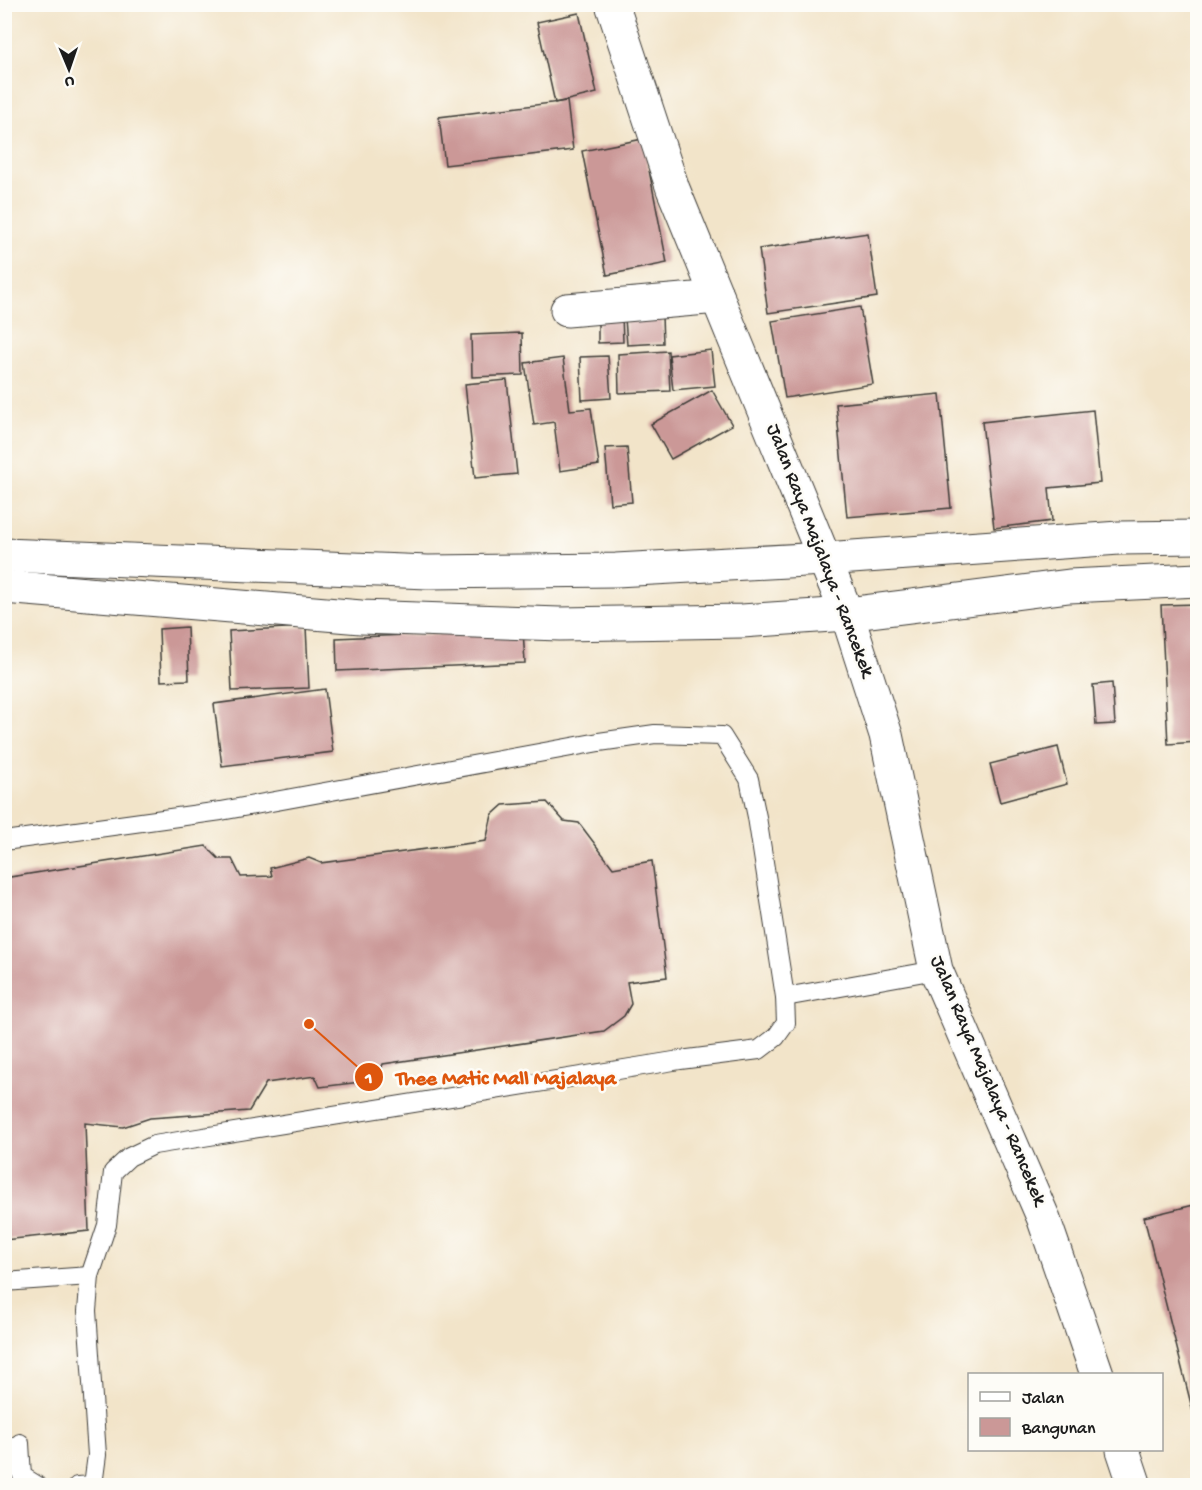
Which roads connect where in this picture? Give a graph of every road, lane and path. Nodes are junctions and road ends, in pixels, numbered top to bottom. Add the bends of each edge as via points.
1 (612, 4) edge
2 (718, 297) junction
3 (567, 310) dead end
4 (1197, 537) edge
5 (4, 555) edge
6 (824, 559) junction
7 (1197, 580) edge
8 (4, 587) edge
9 (847, 614) junction
10 (4, 841) edge
11 (936, 970) junction
12 (785, 997) junction
13 (90, 1276) junction
14 (4, 1282) edge
15 (1097, 1373) edge
16 (20, 1443) dead end
17 (1124, 1451) edge
18 (38, 1485) edge
19 (77, 1485) edge
20 (1135, 1485) edge

1 - 2 main road, Jalan Raya Majalaya - Rancekek via 673,189
2 - 3 main road
2 - 6 main road, Jalan Raya Majalaya - Rancekek
4 - 6 main road via 1119,537
5 - 6 main road via 428,572 651,569
6 - 9 main road, Jalan Raya Majalaya - Rancekek
7 - 9 main road via 1069,586
8 - 9 main road via 361,617 560,624 742,621
9 - 11 main road, Jalan Raya Majalaya - Rancekek via 886,735
10 - 12 lane via 221,812 599,742 655,734 722,736 748,779
11 - 12 lane
11 - 15 main road, Jalan Raya Majalaya - Rancekek via 1043,1217
12 - 13 lane via 786,1023 759,1050 154,1145 129,1157 112,1172 107,1225
13 - 14 lane
13 - 19 lane via 87,1311 97,1455 93,1485
16 - 18 lane via 22,1476
17 - 20 main road

